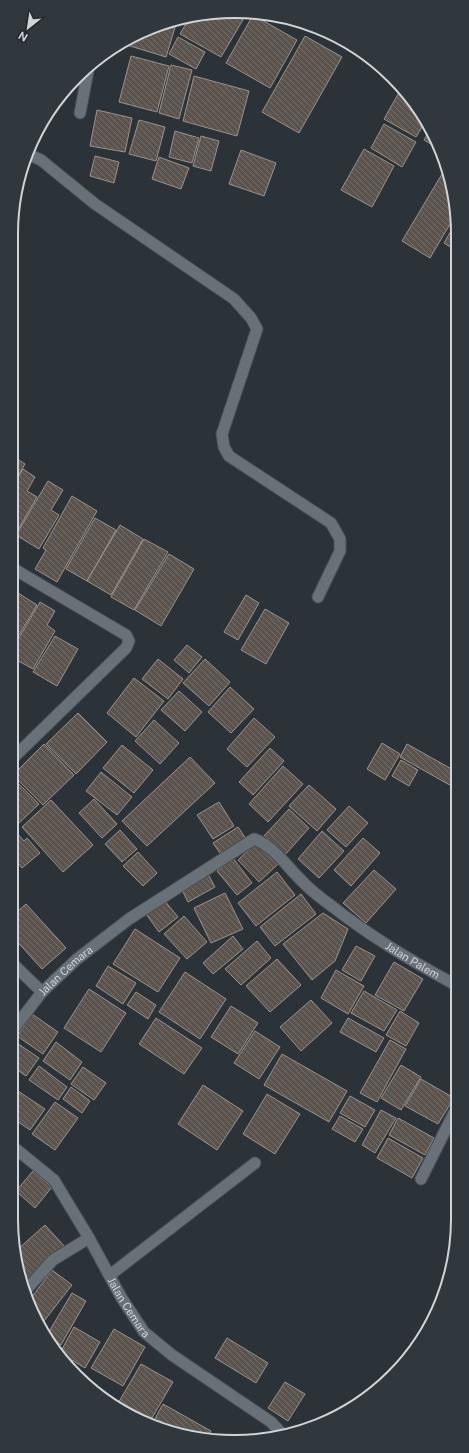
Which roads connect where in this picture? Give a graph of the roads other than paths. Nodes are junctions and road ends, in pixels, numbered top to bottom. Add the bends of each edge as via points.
1 (87, 76) edge
2 (80, 113) dead end
3 (32, 156) edge
4 (18, 571) edge
5 (318, 597) dead end
6 (18, 753) edge
7 (373, 934) joint
8 (18, 969) edge
9 (451, 982) edge
10 (42, 992) junction
11 (18, 1023) edge
12 (451, 1119) edge
13 (18, 1151) edge
14 (255, 1163) dead end
15 (421, 1179) dead end
16 (89, 1238) junction
17 (110, 1275) junction
18 (29, 1287) edge
19 (279, 1431) edge

1 - 2 street
3 - 5 street via 95,204 234,299 251,318 257,329 222,434 224,447 229,456 331,523 340,539 340,551
4 - 6 street via 126,635 129,641 126,648
7 - 9 street, Jalan Palem
7 - 10 street, Jalan Cemara via 334,908 302,882 271,850 254,839 129,918 77,959
8 - 10 street
10 - 11 street, Jalan Cemara
12 - 15 street
13 - 16 street, Jalan Cemara via 54,1180
14 - 17 street
16 - 17 street, Jalan Cemara
16 - 18 street via 53,1260
17 - 19 street, Jalan Cemara via 135,1319 155,1343 271,1422

